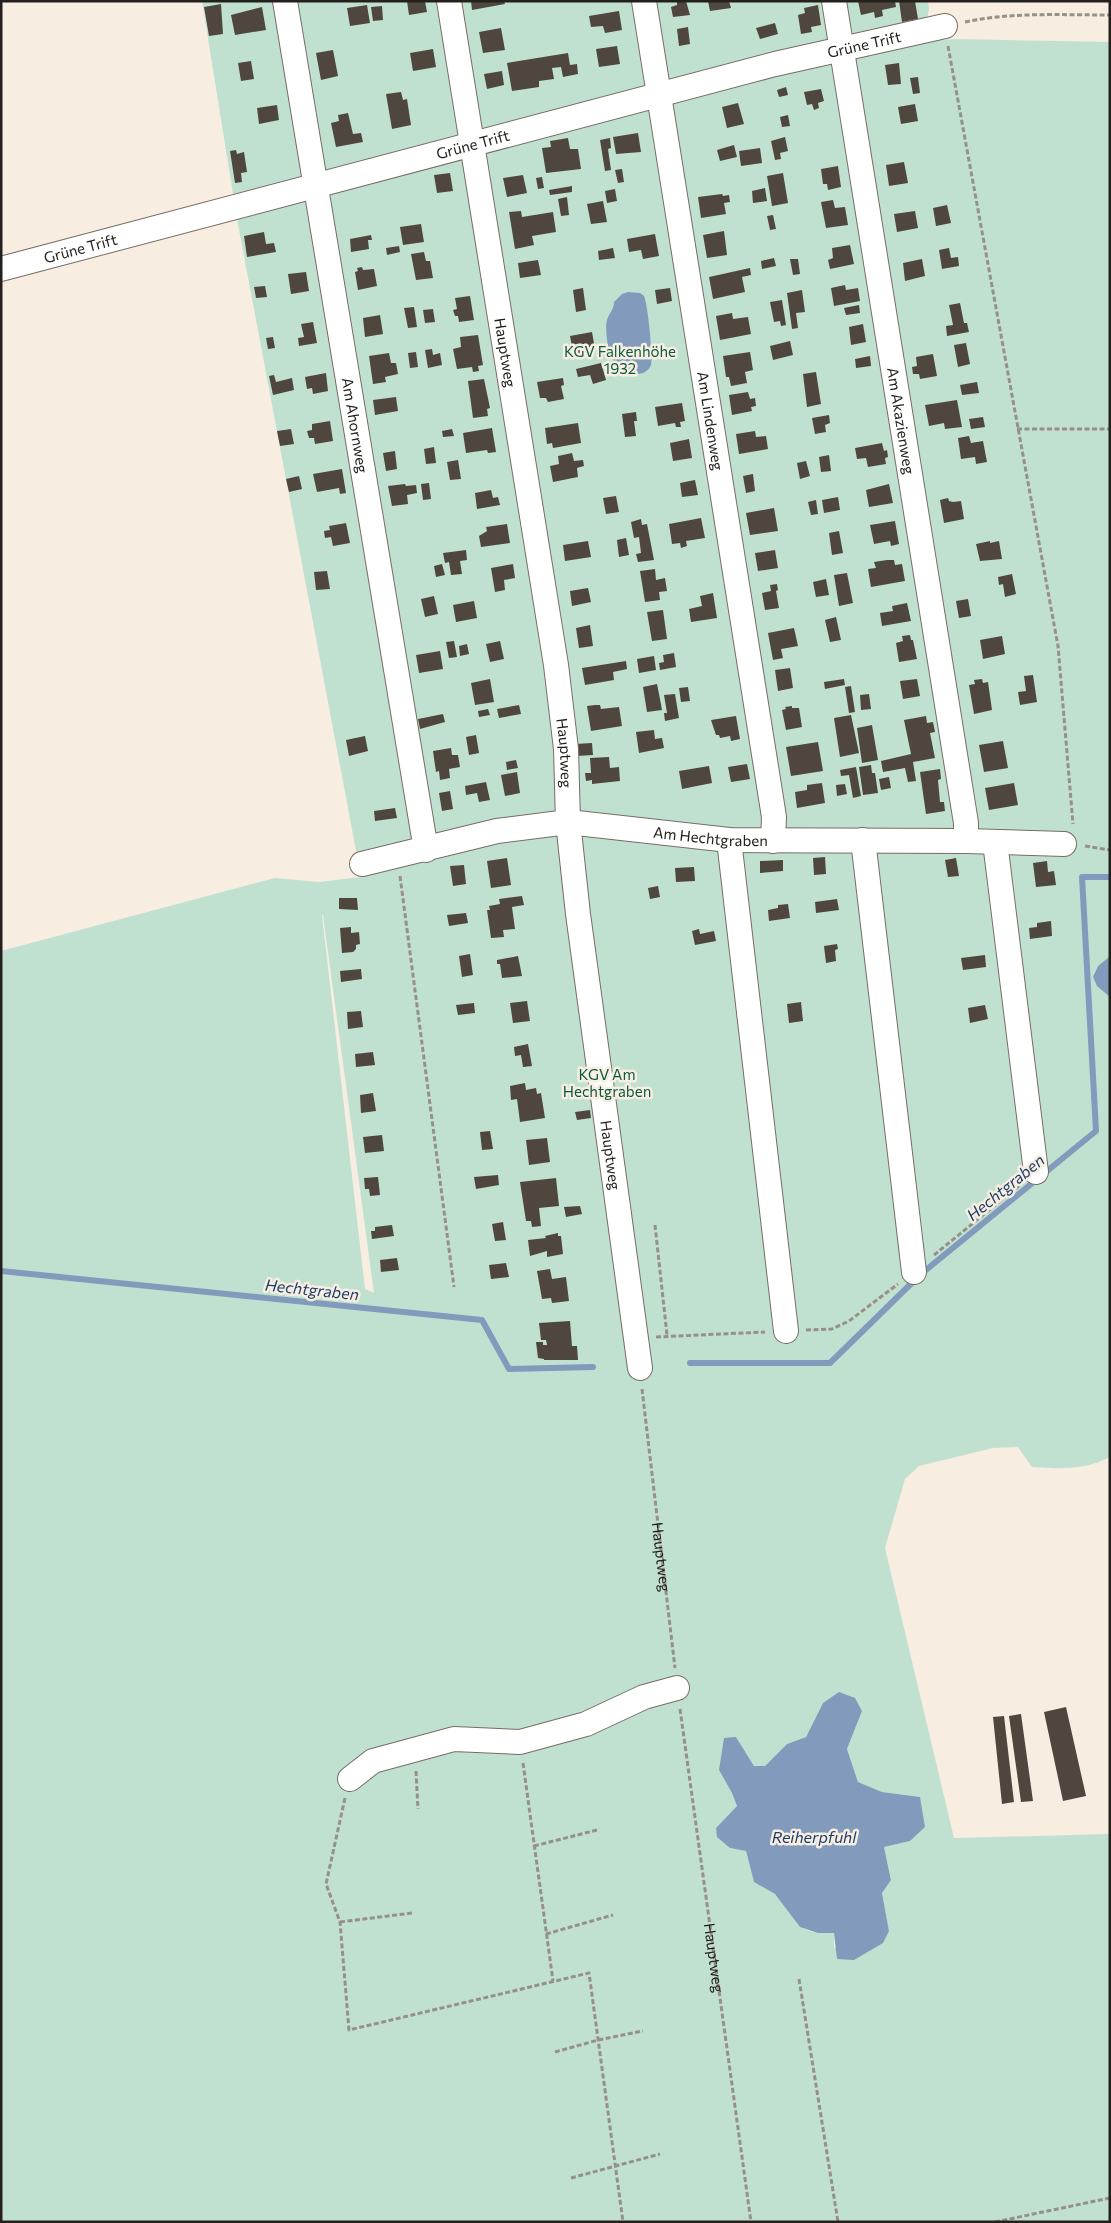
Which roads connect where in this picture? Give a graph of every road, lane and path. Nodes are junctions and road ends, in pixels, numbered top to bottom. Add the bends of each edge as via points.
1 (286, 1) edge
2 (449, 1) edge
3 (644, 1) edge
4 (834, 1) edge
5 (1110, 15) edge
6 (945, 26) junction
7 (842, 49) junction
8 (659, 96) junction
9 (473, 145) junction
10 (314, 185) junction
11 (1, 269) edge
12 (1017, 429) junction
13 (1110, 429) edge
14 (568, 822) junction
15 (729, 840) junction
16 (863, 840) junction
17 (773, 841) junction
18 (966, 841) junction
19 (995, 842) junction
20 (1069, 844) junction
21 (426, 850) junction
22 (1110, 850) edge
23 (397, 856) junction
24 (362, 864) dead end
25 (1036, 1172) joint
26 (655, 1225) dead end
27 (914, 1272) junction
28 (454, 1287) dead end
29 (786, 1331) junction
30 (667, 1335) junction
31 (637, 1343) junction
32 (640, 1368) joint
33 (678, 1688) junction
34 (520, 1742) junction
35 (415, 1750) junction
36 (350, 1779) joint
37 (418, 1809) dead end
38 (597, 1830) dead end
39 (534, 1846) junction
40 (412, 1912) dead end
41 (613, 1915) dead end
42 (340, 1922) junction
43 (546, 1934) junction
44 (799, 1979) dead end
45 (552, 1981) junction
46 (643, 2030) dead end
47 (598, 2040) junction
48 (555, 2052) dead end
49 (660, 2154) dead end
50 (615, 2165) junction
51 (571, 2178) dead end
52 (1110, 2198) edge
53 (623, 2222) edge
54 (751, 2222) edge
55 (838, 2222) edge
56 (995, 2222) edge

1 - 10 lane, Am Ahornweg
2 - 9 lane, Hauptweg
3 - 8 lane, Am Lindenweg
4 - 7 lane, Am Akazienweg
5 - 6 path via 980,18
6 - 7 lane, Grüne Trift
6 - 12 path
7 - 8 lane, Grüne Trift
7 - 18 lane, Am Akazienweg via 966,824
8 - 9 lane, Grüne Trift
8 - 17 lane, Am Lindenweg via 774,816
9 - 10 lane, Grüne Trift
9 - 14 lane, Hauptweg via 556,665 566,749
10 - 11 lane, Grüne Trift
10 - 21 lane, Am Ahornweg
12 - 13 path
12 - 20 path via 1058,646
14 - 15 lane, Am Hechtgraben
14 - 21 lane, Am Hechtgraben via 497,831
14 - 31 lane, Hauptweg
15 - 17 lane, Am Hechtgraben
15 - 29 lane
16 - 17 lane, Am Hechtgraben
16 - 18 lane, Am Hechtgraben
16 - 27 lane
18 - 19 lane, Am Hechtgraben
19 - 20 lane, Am Hechtgraben
19 - 25 lane
20 - 22 path
21 - 23 lane, Am Hechtgraben
23 - 24 lane, Am Hechtgraben
23 - 28 path
25 - 27 path
26 - 30 path
27 - 29 path via 848,1321 832,1329
29 - 30 path
30 - 31 path
31 - 32 lane, Hauptweg
32 - 33 path, Hauptweg
33 - 34 lane via 644,1697 586,1724
33 - 54 path, Hauptweg
34 - 35 lane via 454,1739
34 - 39 path
35 - 36 lane via 373,1761
35 - 37 path
36 - 42 path via 326,1884
38 - 39 path
39 - 43 path
40 - 42 path
41 - 43 path
42 - 45 path via 349,2030
43 - 45 path
44 - 55 path
45 - 47 path via 589,1973
46 - 47 path
47 - 48 path
47 - 50 path
49 - 50 path
50 - 51 path
50 - 53 path
52 - 56 path

